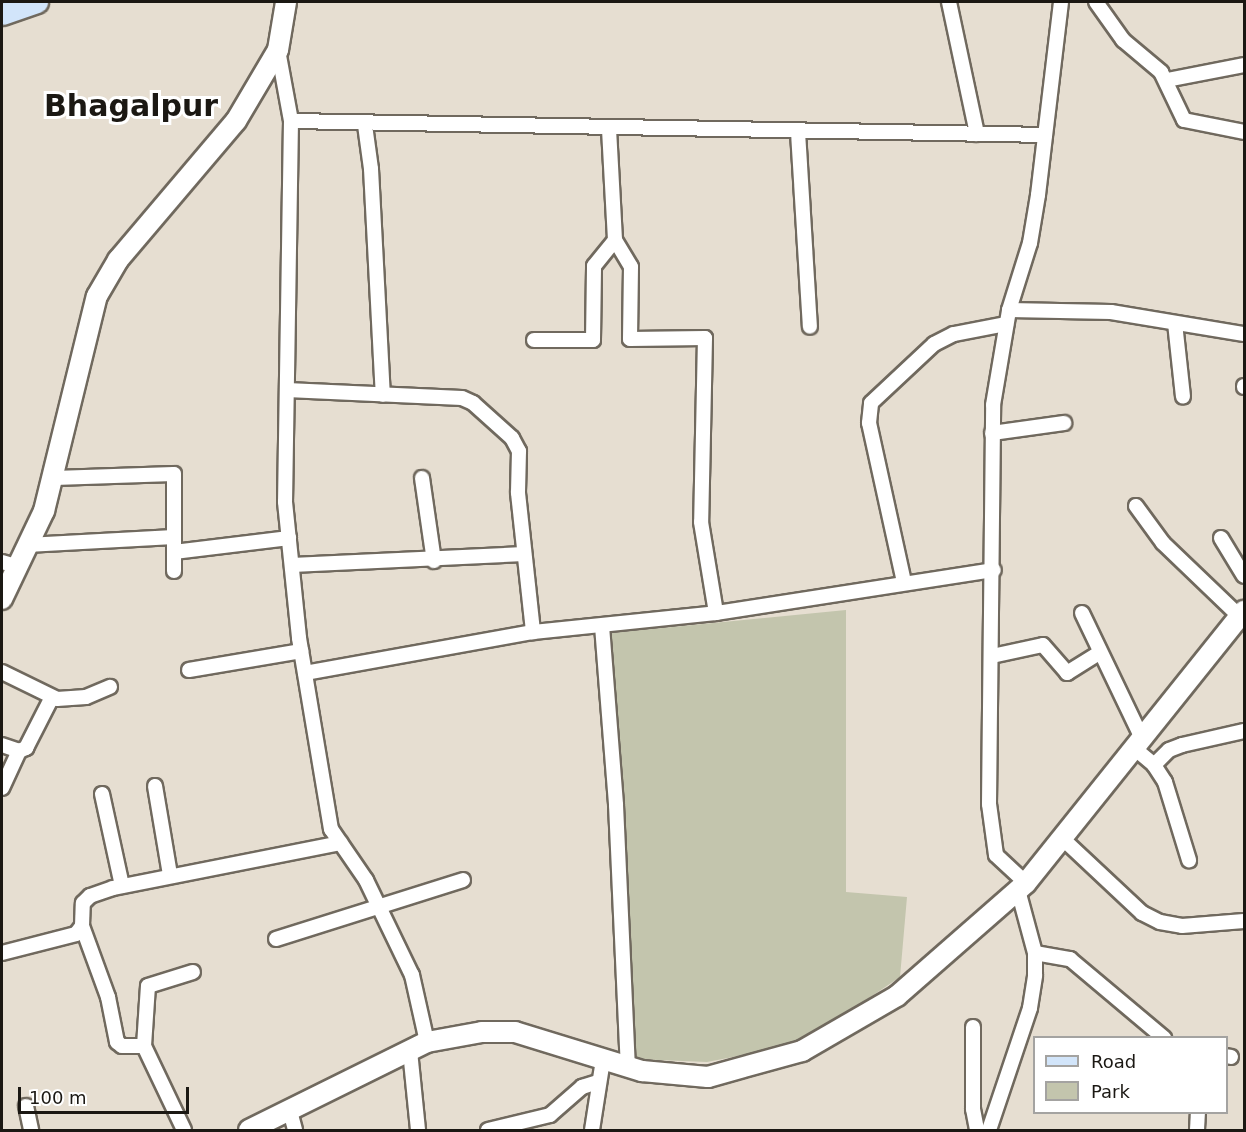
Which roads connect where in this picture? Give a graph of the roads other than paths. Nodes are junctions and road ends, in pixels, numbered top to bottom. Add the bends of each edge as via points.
1 (37, 2) edge
2 (949, 2) edge
3 (1096, 2) edge
4 (1057, 4) edge
5 (283, 7) edge
6 (2, 14) edge
7 (278, 50) junction
8 (1245, 65) edge
9 (1167, 80) junction
10 (291, 121) junction
11 (365, 125) junction
12 (609, 129) junction
13 (798, 132) junction
14 (1245, 132) edge
15 (977, 134) junction
16 (1045, 135) junction
17 (615, 240) junction
18 (1009, 310) junction
19 (1175, 323) junction
20 (1006, 324) junction
21 (810, 327) dead end
22 (1245, 334) edge
23 (534, 340) dead end
24 (287, 390) junction
25 (383, 395) junction
26 (1183, 397) dead end
27 (1064, 423) dead end
28 (992, 433) junction
29 (54, 478) junction
30 (422, 478) dead end
31 (1136, 506) dead end
32 (174, 537) junction
33 (289, 538) junction
34 (1221, 538) dead end
35 (27, 545) junction
36 (174, 552) junction
37 (524, 554) junction
38 (434, 561) junction
39 (9, 564) edge
40 (292, 565) junction
41 (994, 570) junction
42 (174, 571) dead end
43 (1245, 576) edge
44 (904, 582) junction
45 (2, 599) edge
46 (716, 613) junction
47 (1082, 613) dead end
48 (1242, 614) edge
49 (602, 626) junction
50 (533, 632) junction
51 (302, 651) junction
52 (1099, 653) junction
53 (992, 656) junction
54 (189, 670) dead end
55 (2, 672) edge
56 (305, 673) junction
57 (110, 687) dead end
58 (52, 697) junction
59 (1245, 731) edge
60 (1138, 743) junction
61 (2, 745) edge
62 (19, 751) junction
63 (1154, 765) junction
64 (155, 786) dead end
65 (2, 788) edge
66 (102, 794) dead end
67 (1063, 838) junction
68 (341, 843) junction
69 (1189, 860) dead end
70 (170, 875) junction
71 (463, 880) dead end
72 (122, 886) junction
73 (1022, 887) junction
74 (379, 904) junction
75 (1245, 921) edge
76 (82, 927) junction
77 (276, 939) dead end
78 (2, 953) edge
79 (1035, 953) junction
80 (193, 972) dead end
81 (973, 1027) dead end
82 (1162, 1036) edge
83 (144, 1046) junction
84 (419, 1047) junction
85 (603, 1060) junction
86 (628, 1067) junction
87 (597, 1082) junction
88 (26, 1106) dead end
89 (290, 1111) junction
90 (1198, 1114) edge
91 (31, 1131) edge
92 (184, 1131) edge
93 (249, 1131) edge
94 (295, 1131) edge
95 (418, 1131) edge
96 (488, 1131) edge
97 (592, 1131) edge
98 (978, 1131) edge
99 (989, 1131) edge
100 (1197, 1131) edge

1 - 6 main road
2 - 15 street
3 - 9 street via 1123,40
4 - 16 street
5 - 7 main road
7 - 10 street
7 - 29 main road via 236,121 108,275 84,344
8 - 9 street
9 - 14 street via 1184,120
10 - 11 street
10 - 24 street
11 - 12 street
11 - 25 street via 371,169
12 - 13 street
12 - 17 street
13 - 15 street
13 - 21 street
15 - 16 street
16 - 18 street via 1030,243
17 - 23 street via 594,266 593,340
17 - 46 street via 631,267 630,339 705,338 701,522
18 - 19 street via 1111,312
18 - 20 street
19 - 22 street
19 - 26 street
20 - 28 street via 996,377
20 - 44 street via 954,334 934,344 871,403 869,423
24 - 25 street
24 - 33 street via 285,502
25 - 37 street via 462,398 473,403 517,444
27 - 28 street
28 - 41 street
29 - 32 street via 174,474
29 - 35 main road via 44,511
30 - 38 street
31 - 48 street via 1163,543
32 - 35 street
32 - 36 street
33 - 36 street
33 - 40 street
34 - 43 street
35 - 39 main road
36 - 42 street
37 - 38 street
37 - 50 street
38 - 40 street
39 - 45 main road
40 - 51 street
41 - 44 street
41 - 53 street
44 - 46 street
46 - 49 street
47 - 52 street
48 - 60 main road
49 - 50 street
49 - 86 street via 616,805
50 - 56 street
51 - 54 street
51 - 56 street
52 - 53 street via 1067,673 1043,645
52 - 60 street
53 - 73 street via 989,804 993,839 1003,865
55 - 58 street
56 - 68 street via 331,830
57 - 58 street via 72,700
58 - 62 street via 31,740
59 - 63 street via 1169,750
60 - 63 street
60 - 67 main road
61 - 62 street
62 - 65 street
63 - 69 street via 1173,800
64 - 70 street
66 - 72 street
67 - 73 main road
67 - 75 street via 1142,913 1160,922 1182,926
68 - 70 street
68 - 74 street
70 - 72 street
71 - 74 street
72 - 76 street via 90,896 83,903
73 - 79 street
73 - 86 main road via 897,996 802,1051 708,1077
74 - 77 street
74 - 84 street via 412,975
76 - 78 street via 67,939
76 - 83 street via 108,996 117,1042 122,1046
79 - 82 street via 1070,959
79 - 99 street via 1030,1008
80 - 83 street via 148,986
81 - 98 street via 973,1109
83 - 92 street
84 - 85 main road via 482,1032 515,1032
84 - 89 main road
84 - 95 street
85 - 86 main road
85 - 87 street
87 - 96 street via 582,1087 550,1115
87 - 97 street
88 - 91 street
89 - 93 main road
89 - 94 street
90 - 100 street

